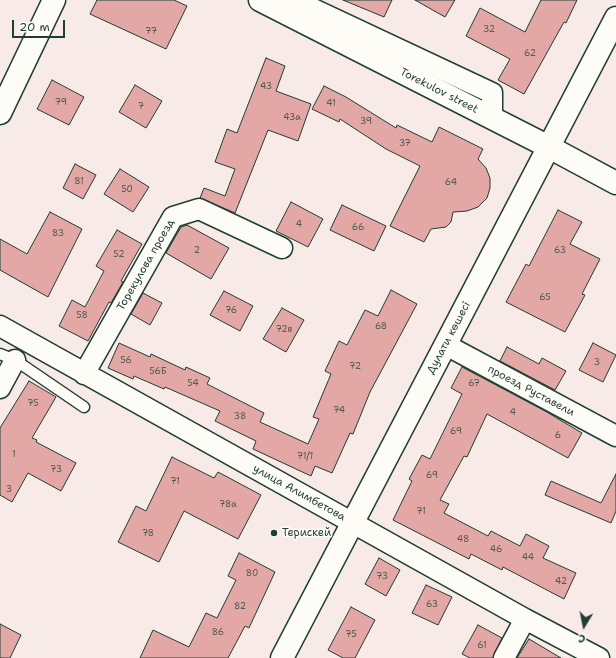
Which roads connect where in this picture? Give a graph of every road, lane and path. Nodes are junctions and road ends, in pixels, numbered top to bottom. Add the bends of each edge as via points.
1 (54, 0) edge
2 (260, 0) edge
3 (294, 0) edge
4 (616, 18) edge
5 (0, 113) edge
6 (492, 118) junction
7 (549, 147) junction
8 (616, 183) edge
9 (282, 248) dead end
10 (0, 326) edge
11 (446, 345) junction
12 (7, 357) edge
13 (84, 374) junction
14 (0, 388) edge
15 (84, 407) dead end
16 (616, 436) edge
17 (352, 522) junction
18 (525, 619) junction
19 (282, 658) edge
20 (504, 658) edge
21 (599, 658) edge

1 - 5 main road
2 - 6 main road, Torekulov street
3 - 6 street via 492,93
4 - 7 main road, Дулати көшесі
6 - 7 main road, Torekulov street
7 - 8 main road, Torekulov street
7 - 11 main road, Дулати көшесі
9 - 13 street, Торекулова проезд via 199,209 173,217
10 - 13 street, улица Алимбетова
11 - 16 street, проезд Руставели
11 - 17 main road, Дулати көшесі
12 - 14 street
12 - 15 lane
13 - 17 street, улица Алимбетова
17 - 18 street, улица Алимбетова
17 - 19 main road, Дулати көшесі
18 - 20 street
18 - 21 street, улица Алимбетова

